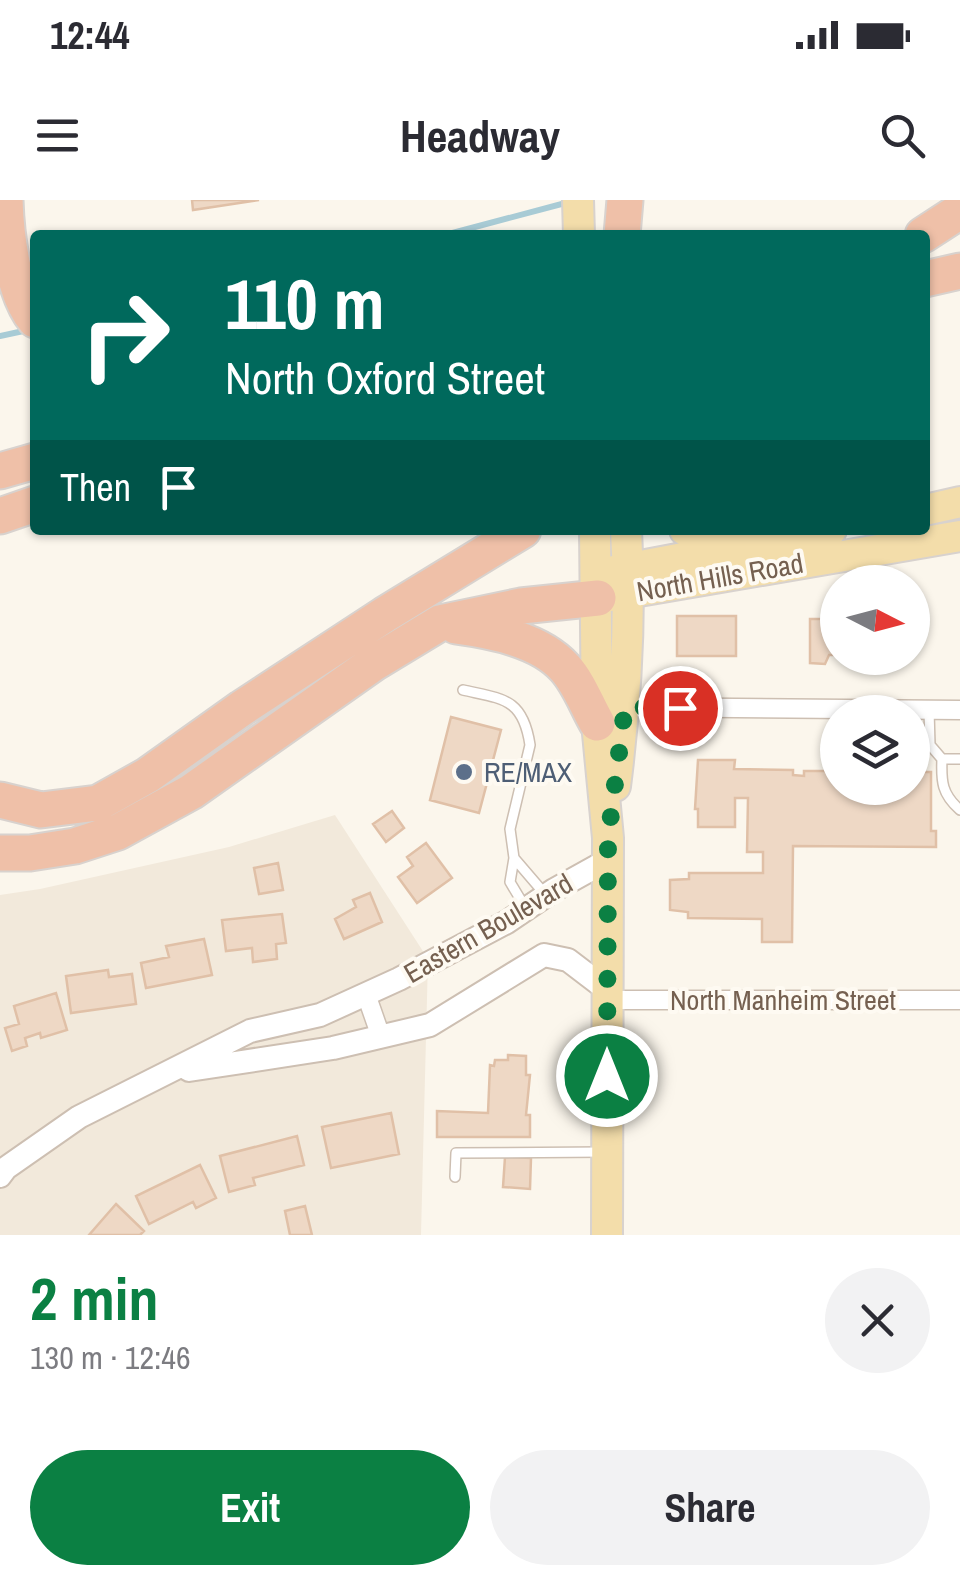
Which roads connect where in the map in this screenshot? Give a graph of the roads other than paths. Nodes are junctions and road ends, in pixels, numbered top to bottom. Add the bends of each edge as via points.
1 (5, 200) edge
2 (578, 200) edge
3 (960, 211) edge
4 (579, 230) edge
5 (930, 230) edge
6 (960, 238) edge
7 (930, 245) edge
8 (960, 271) edge
9 (930, 277) edge
10 (30, 314) edge
11 (30, 462) edge
12 (0, 471) edge
13 (960, 502) edge
14 (30, 506) edge
15 (930, 509) edge
16 (0, 516) edge
17 (515, 535) edge
18 (597, 535) edge
19 (625, 535) edge
20 (692, 535) edge
21 (810, 535) edge
22 (960, 536) edge
23 (752, 548) junction
24 (613, 584) junction
25 (440, 623) junction
26 (462, 690) dead end
27 (930, 710) edge
28 (960, 710) edge
29 (820, 712) edge
30 (611, 715) junction
31 (930, 745) edge
32 (942, 759) junction
33 (960, 759) edge
34 (0, 800) edge
35 (960, 810) edge
36 (608, 849) junction
37 (0, 853) edge
38 (514, 858) junction
39 (536, 903) junction
40 (366, 994) junction
41 (606, 994) junction
42 (960, 1000) edge
43 (381, 1036) junction
44 (166, 1074) junction
45 (607, 1152) junction
46 (0, 1176) edge
47 (455, 1177) dead end
48 (607, 1235) edge

1 - 10 highway via 17,281
2 - 4 main road
3 - 5 highway
6 - 7 highway
8 - 9 highway
11 - 12 highway
13 - 15 main road
14 - 16 highway
17 - 34 highway via 98,803 40,810
18 - 24 main road
19 - 24 main road
20 - 23 main road
21 - 23 main road, North Hills Road
22 - 24 main road, North Hills Road
23 - 24 main road, North Hills Road
24 - 25 highway
24 - 30 main road
25 - 30 highway via 481,629 552,655
25 - 37 highway via 191,792 118,832 75,846
26 - 38 lane via 509,700 528,731 510,829
27 - 28 street
29 - 30 street
30 - 36 main road
31 - 32 lane
32 - 33 lane
32 - 35 lane via 943,790
36 - 39 street, Eastern Boulevard
36 - 41 main road
38 - 39 lane via 532,876
38 - 39 lane via 510,882
39 - 40 street, Eastern Boulevard
40 - 43 street
40 - 44 street, Eastern Boulevard via 320,1015 250,1032
41 - 42 street, North Manheim Street
41 - 43 street, Eastern Boulevard via 568,960 544,956 430,1025
41 - 45 main road
43 - 44 street, Eastern Boulevard
44 - 46 street, Eastern Boulevard via 79,1117
45 - 47 lane via 456,1153
45 - 48 main road

